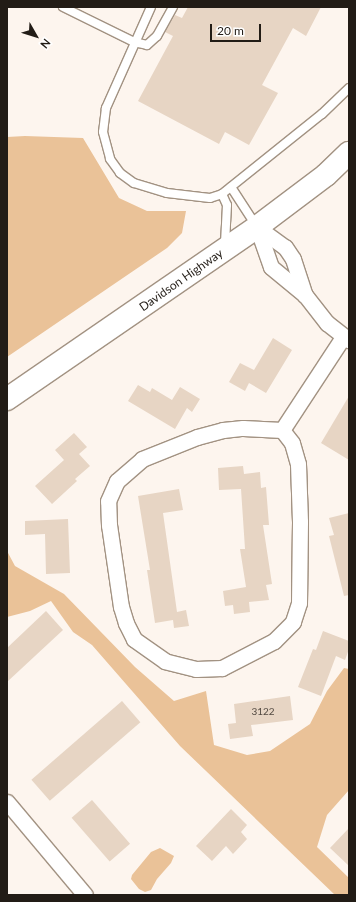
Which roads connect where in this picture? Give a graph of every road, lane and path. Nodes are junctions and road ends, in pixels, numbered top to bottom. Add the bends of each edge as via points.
1 (63, 7) edge
2 (151, 7) edge
3 (173, 7) edge
4 (134, 42) junction
5 (349, 88) edge
6 (349, 153) edge
7 (232, 187) junction
8 (222, 194) junction
9 (258, 227) junction
10 (225, 250) junction
11 (306, 295) junction
12 (346, 339) edge
13 (7, 399) edge
14 (282, 430) junction
15 (7, 802) edge
16 (85, 895) edge

1 - 4 lane
2 - 4 lane
3 - 4 lane via 157,36 148,44
4 - 8 lane via 106,108 103,132 110,159 120,173 134,184 167,193 210,198
5 - 7 lane via 322,114
6 - 9 main road, Davidson Highway via 326,175
7 - 8 lane
7 - 9 lane
8 - 10 lane via 227,205
9 - 10 main road, Davidson Highway
9 - 11 street via 285,247 293,259
9 - 11 street via 271,267
10 - 13 main road, Davidson Highway
11 - 12 street via 327,323
12 - 14 street
14 - 14 street via 292,443 298,464 299,603 293,622 274,641 222,668 196,669 165,661 134,639 121,607 108,501 117,481 142,459 197,437 243,428
15 - 16 street

